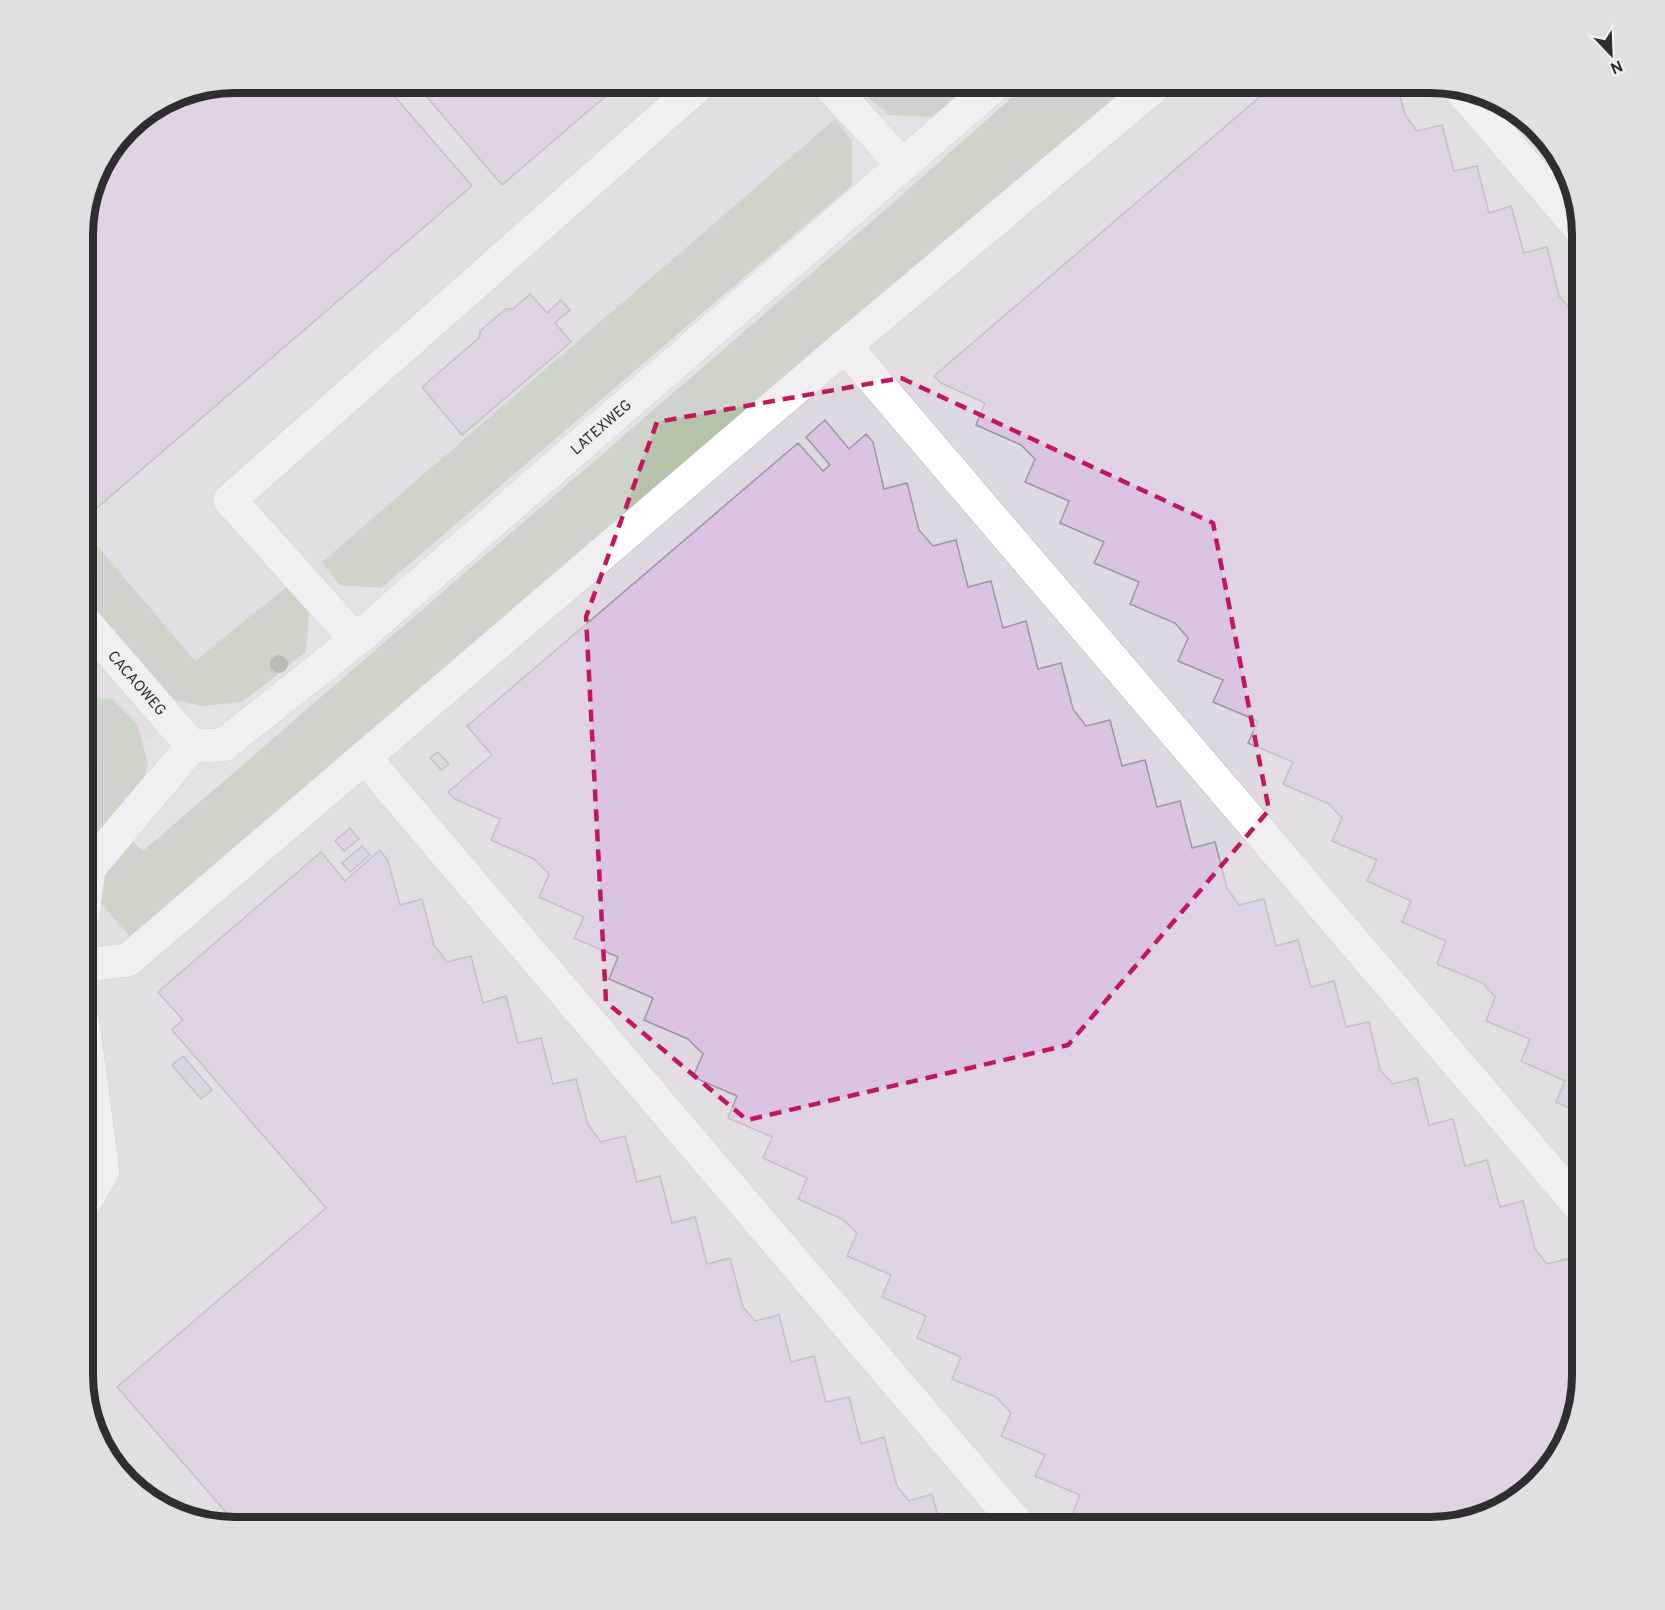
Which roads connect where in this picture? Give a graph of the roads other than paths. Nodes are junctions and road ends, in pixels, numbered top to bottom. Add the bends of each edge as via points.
1 (690, 93) edge
2 (836, 93) edge
3 (986, 93) edge
4 (1146, 93) edge
5 (1468, 99) edge
6 (903, 165) junction
7 (1571, 218) edge
8 (845, 346) junction
9 (356, 640) junction
10 (93, 642) edge
11 (192, 746) junction
12 (365, 758) junction
13 (93, 863) edge
14 (93, 964) edge
15 (93, 1097) edge
16 (93, 1187) edge
17 (1572, 1197) edge
18 (1011, 1517) edge

1 - 9 street via 230,500
2 - 6 street
3 - 6 street, LATEXWEG
4 - 8 street
5 - 7 street
6 - 9 street, LATEXWEG
8 - 12 street
8 - 17 street
9 - 11 street, LATEXWEG via 223,745
10 - 11 street, CACAOWEG
11 - 13 street
12 - 14 street via 128,960
12 - 18 street
15 - 16 street via 103,1171

